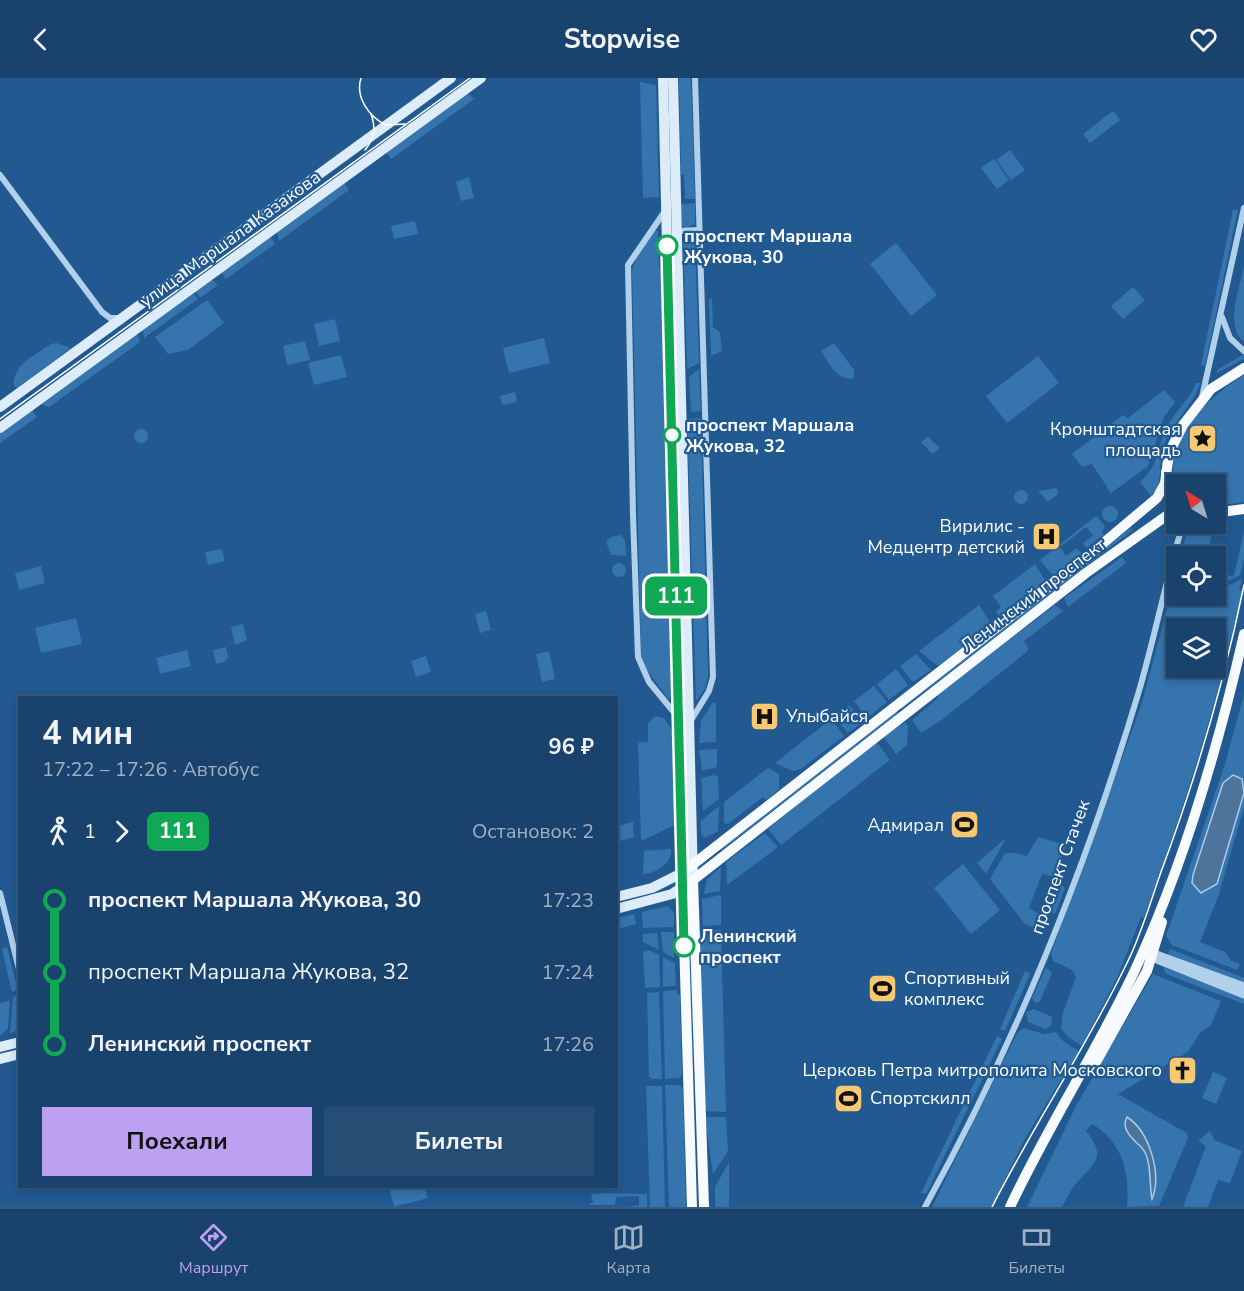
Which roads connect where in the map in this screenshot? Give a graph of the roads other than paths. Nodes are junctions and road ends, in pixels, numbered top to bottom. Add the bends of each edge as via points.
1 (451, 78) edge
2 (481, 78) edge
3 (663, 78) edge
4 (673, 78) edge
5 (695, 78) edge
6 (0, 175) edge
7 (1244, 208) edge
8 (665, 210) junction
9 (699, 230) junction
10 (677, 231) junction
11 (102, 312) junction
12 (1221, 316) junction
13 (121, 318) junction
14 (103, 331) junction
15 (1244, 351) edge
16 (1244, 368) edge
17 (1201, 399) junction
18 (0, 406) edge
19 (0, 428) edge
20 (1166, 472) joint
21 (1244, 509) edge
22 (1226, 511) edge
23 (1166, 516) edge
24 (1180, 534) edge
25 (1244, 634) edge
26 (1244, 663) edge
27 (679, 718) junction
28 (690, 722) junction
29 (693, 864) junction
30 (682, 873) junction
31 (693, 880) junction
32 (682, 889) junction
33 (0, 893) edge
34 (618, 896) edge
35 (618, 908) edge
36 (1150, 954) junction
37 (18, 965) edge
38 (1244, 987) edge
39 (1244, 994) edge
40 (18, 1042) edge
41 (0, 1047) edge
42 (18, 1054) edge
43 (0, 1059) edge
44 (692, 1207) edge
45 (704, 1207) edge
46 (926, 1207) edge
47 (1010, 1207) edge
48 (1018, 1207) edge

1 - 13 main road, улица Маршала Казакова
2 - 19 main road, улица Маршала Казакова
3 - 8 main road
4 - 10 main road
5 - 9 street
6 - 11 street
7 - 12 street
8 - 27 main road
8 - 27 street via 628,265 633,515 638,657 649,682
9 - 10 street
9 - 28 street via 713,677
10 - 28 main road
11 - 13 street via 110,318
11 - 14 street
12 - 15 street via 1230,338
12 - 17 street
13 - 14 main road, улица Маршала Казакова
14 - 18 main road, улица Маршала Казакова
16 - 17 main road
17 - 20 main road via 1176,437
20 - 29 main road, Ленинский проспект via 1164,487 1157,498 1088,556
21 - 22 main road
23 - 31 main road, Ленинский проспект via 1086,573
24 - 46 street, проспект Стачек via 1139,690 1059,918 1010,1036
25 - 36 main road via 1223,719
26 - 36 main road via 1209,790
27 - 30 main road
28 - 29 main road
29 - 30 main road, Ленинский проспект
29 - 31 main road
30 - 32 main road
30 - 34 main road, Ленинский проспект via 659,886
31 - 32 main road, Ленинский проспект
31 - 45 main road
32 - 35 main road, Ленинский проспект
32 - 44 main road
33 - 37 street
36 - 38 street
36 - 39 street
36 - 47 main road
36 - 48 main road via 1130,1003 1052,1138
40 - 41 main road
42 - 43 main road

